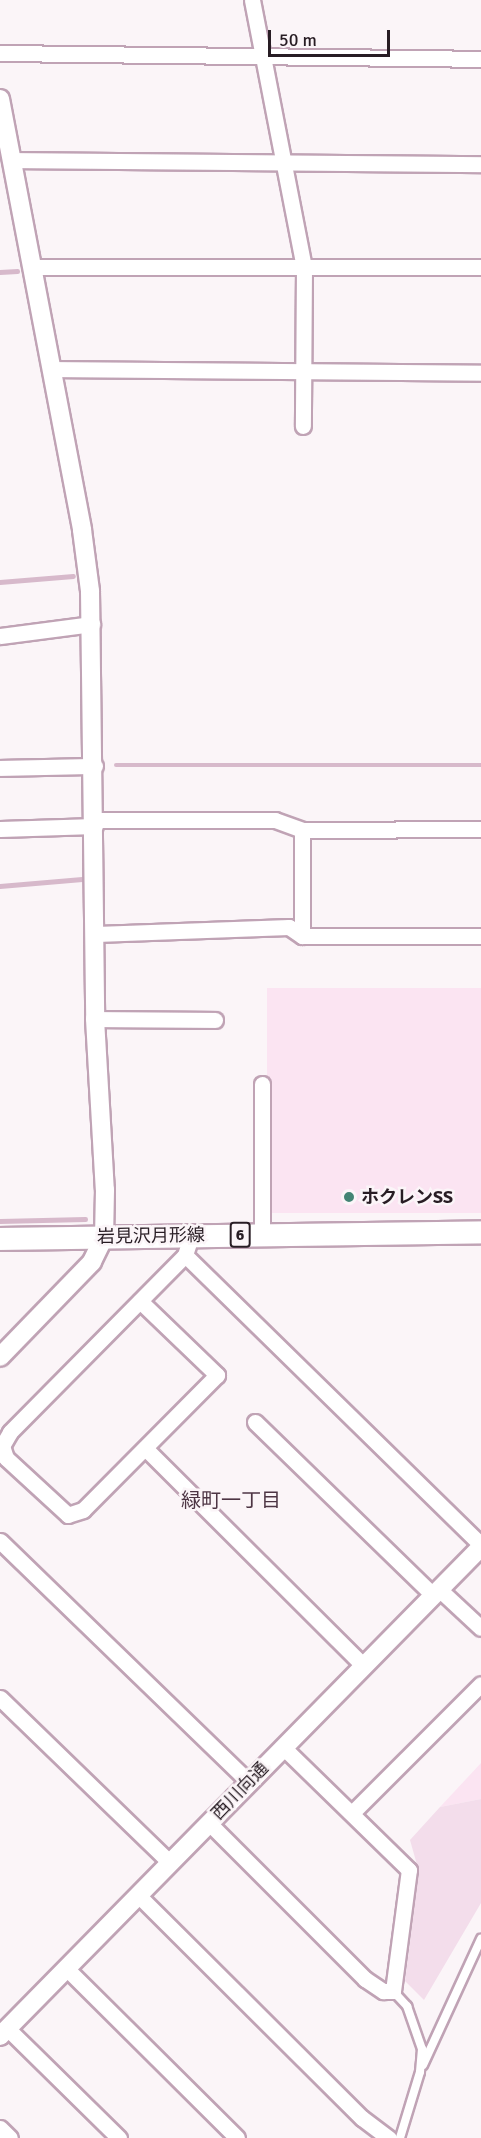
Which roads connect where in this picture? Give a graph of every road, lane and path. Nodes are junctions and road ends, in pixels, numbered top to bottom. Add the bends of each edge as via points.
1 (252, 0) edge
2 (0, 53) edge
3 (262, 54) junction
4 (481, 59) edge
5 (0, 99) edge
6 (12, 160) junction
7 (284, 162) junction
8 (481, 164) edge
9 (32, 267) junction
10 (481, 267) edge
11 (304, 268) junction
12 (52, 369) junction
13 (304, 373) junction
14 (481, 373) edge
15 (303, 426) dead end
16 (92, 624) junction
17 (0, 636) edge
18 (95, 766) junction
19 (0, 768) edge
20 (95, 823) junction
21 (0, 829) edge
22 (481, 829) edge
23 (302, 830) junction
24 (96, 934) junction
25 (302, 936) junction
26 (481, 936) edge
27 (95, 1019) junction
28 (215, 1020) dead end
29 (261, 1084) dead end
30 (481, 1232) edge
31 (262, 1235) junction
32 (104, 1237) junction
33 (0, 1239) edge
34 (188, 1245) junction
35 (140, 1301) junction
36 (0, 1357) edge
37 (255, 1422) dead end
38 (145, 1448) junction
39 (0, 1541) edge
40 (481, 1546) edge
41 (436, 1592) junction
42 (481, 1628) edge
43 (364, 1666) junction
44 (481, 1684) edge
45 (0, 1698) edge
46 (283, 1747) junction
47 (249, 1782) junction
48 (352, 1813) junction
49 (209, 1823) junction
50 (170, 1863) junction
51 (138, 1895) junction
52 (481, 1939) edge
53 (66, 1968) junction
54 (393, 1991) junction
55 (4, 2032) edge
56 (420, 2072) junction
57 (0, 2128) edge
58 (10, 2138) edge
59 (119, 2138) edge
60 (237, 2138) edge
61 (389, 2138) edge
62 (400, 2138) edge

1 - 3 street
2 - 3 street
3 - 4 street
3 - 7 street
5 - 6 street
6 - 7 street
6 - 9 street
7 - 8 street
7 - 11 street
9 - 11 street
9 - 12 street
10 - 11 street
11 - 13 street
12 - 13 street
12 - 16 street via 82,530
13 - 14 street
13 - 15 street
16 - 17 street
16 - 18 street
18 - 19 street
18 - 20 street
20 - 21 street
20 - 23 street via 275,819
20 - 24 street
22 - 23 street
23 - 25 street
24 - 25 street via 289,927
24 - 27 street
25 - 26 street
27 - 28 street
27 - 32 street
29 - 31 street
30 - 31 main road, 岩見沢月形線 / 6
31 - 34 main road, 岩見沢月形線 / 6
32 - 33 main road, 岩見沢月形線 / 6
32 - 34 main road, 岩見沢月形線 / 6
32 - 36 street via 92,1262
34 - 35 street
34 - 40 street
35 - 38 street via 217,1375
35 - 38 street via 10,1432 2,1446 6,1458 69,1515 83,1510
37 - 41 street
38 - 43 street
39 - 47 street
40 - 41 street, 西川向通
41 - 42 street
41 - 43 street, 西川向通
43 - 46 street, 西川向通
44 - 48 street
45 - 50 street
46 - 47 street, 西川向通
46 - 48 street
47 - 49 street, 西川向通
48 - 54 street via 409,1870
49 - 50 street, 西川向通
49 - 54 street via 365,1979 382,1991
50 - 51 street, 西川向通
51 - 53 street, 西川向通
51 - 61 street via 346,2103
52 - 56 lane
53 - 55 street, 西川向通
53 - 60 street
54 - 56 lane via 413,2018 422,2049
55 - 59 street
56 - 62 lane
57 - 58 street

